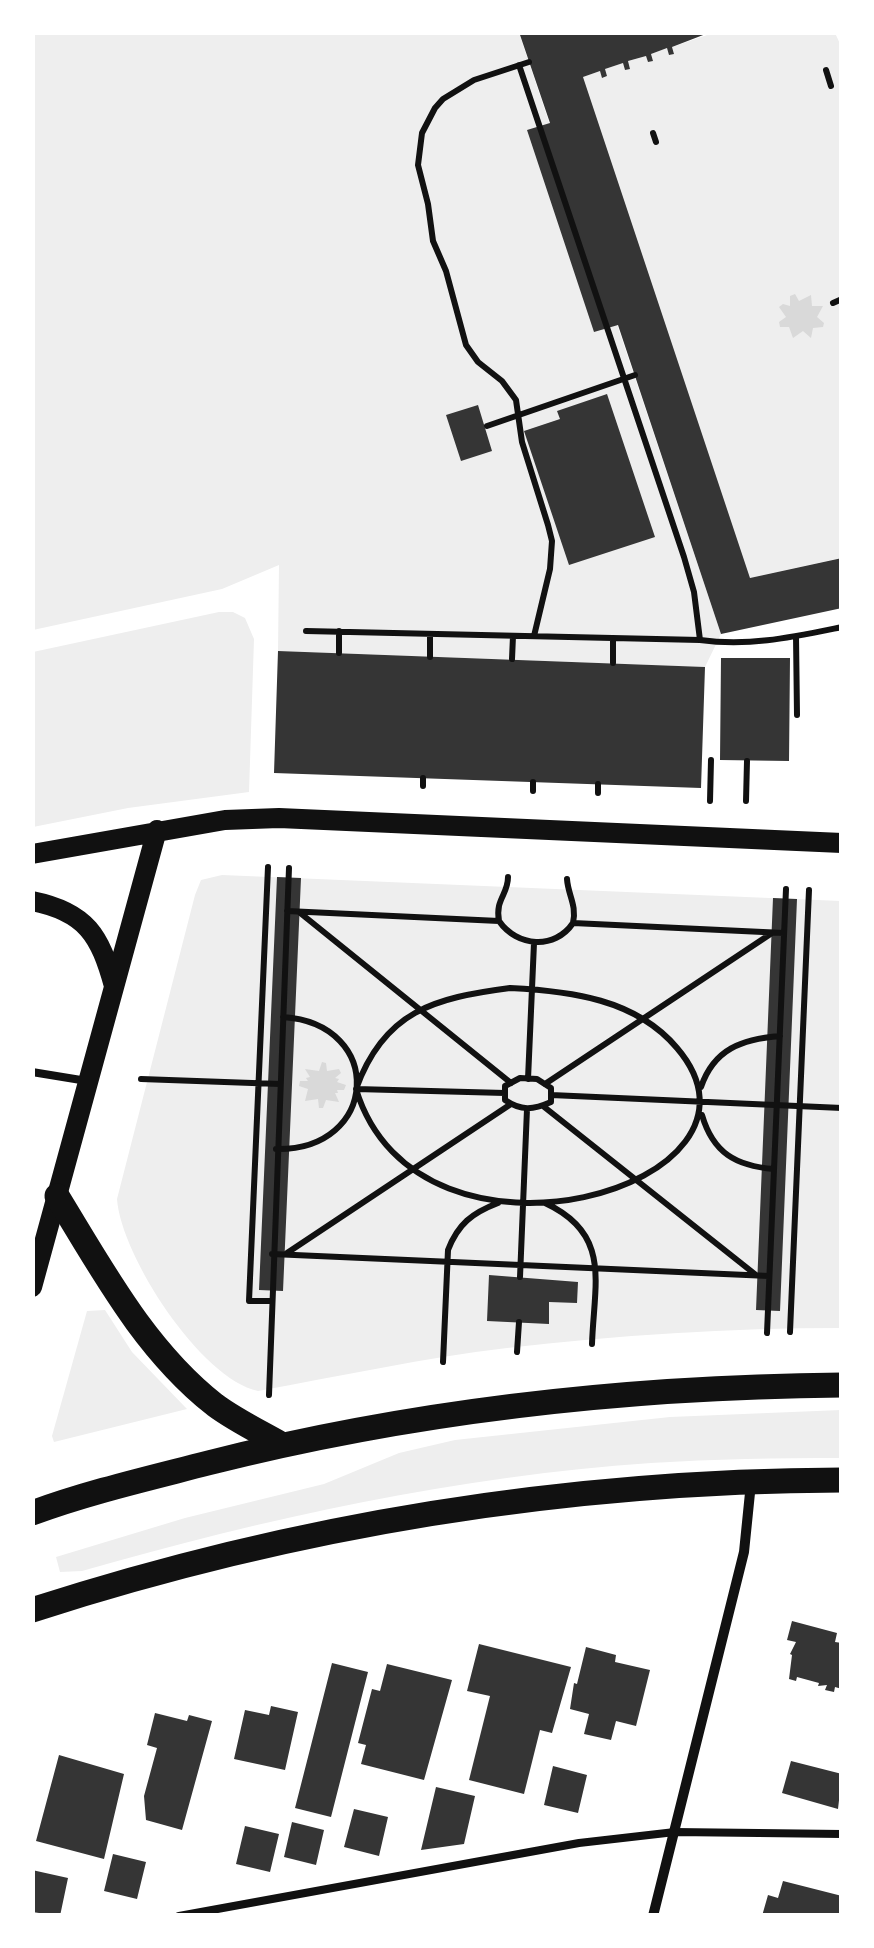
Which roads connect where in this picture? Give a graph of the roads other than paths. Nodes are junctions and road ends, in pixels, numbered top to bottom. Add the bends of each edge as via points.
1 (156, 830) junction
2 (842, 843) edge
3 (32, 854) edge
4 (32, 900) edge
5 (114, 987) junction
6 (32, 1072) edge
7 (88, 1081) junction
8 (58, 1196) junction
9 (32, 1287) edge
10 (842, 1384) edge
11 (282, 1444) junction
12 (842, 1480) edge
13 (751, 1481) junction
14 (32, 1513) edge
15 (32, 1610) edge
16 (675, 1832) junction
17 (842, 1834) edge
18 (179, 1916) edge
19 (653, 1916) edge

1 - 2 main road via 279,818
1 - 3 main road
1 - 5 main road
4 - 5 main road via 66,910 96,936
5 - 7 main road
6 - 7 lane
7 - 8 main road
8 - 9 main road
8 - 11 main road via 162,1354 216,1406
10 - 11 main road via 535,1401
11 - 14 main road
12 - 13 main road
13 - 15 main road via 555,1494 379,1520 231,1552
13 - 16 street via 744,1552
16 - 17 lane
16 - 18 lane
16 - 19 street

